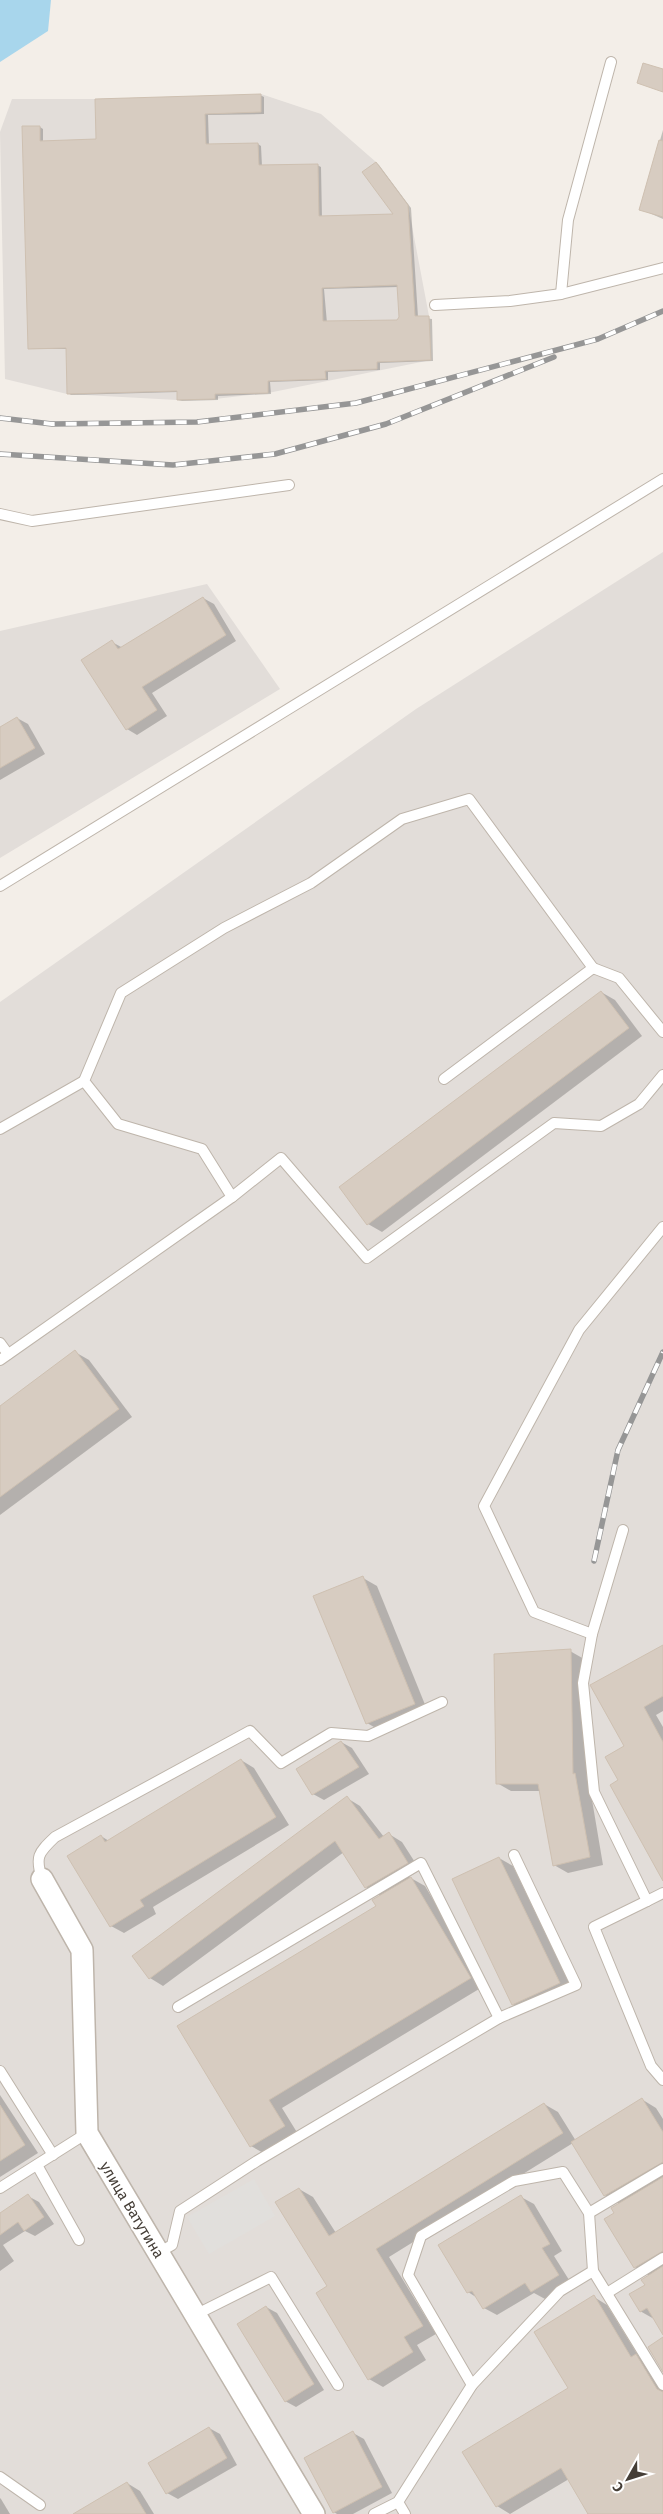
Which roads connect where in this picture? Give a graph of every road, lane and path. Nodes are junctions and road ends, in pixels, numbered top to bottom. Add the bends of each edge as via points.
1 (610, 62) dead end
2 (663, 268) edge
3 (562, 294) junction
4 (435, 305) dead end
5 (663, 479) edge
6 (289, 484) dead end
7 (0, 514) edge
8 (0, 886) edge
9 (593, 968) junction
10 (663, 1032) edge
11 (663, 1075) edge
12 (444, 1079) dead end
13 (84, 1081) junction
14 (0, 1129) edge
15 (232, 1197) junction
16 (663, 1227) edge
17 (0, 1343) edge
18 (4, 1357) edge
19 (623, 1530) dead end
20 (592, 1634) junction
21 (442, 1702) dead end
22 (514, 1855) dead end
23 (42, 1879) joint
24 (663, 1893) edge
25 (647, 1901) junction
26 (178, 2007) dead end
27 (499, 2018) junction
28 (0, 2070) edge
29 (663, 2080) edge
30 (87, 2133) junction
31 (53, 2155) junction
32 (36, 2165) junction
33 (663, 2169) edge
34 (0, 2188) edge
35 (589, 2213) junction
36 (79, 2240) dead end
37 (158, 2253) junction
38 (663, 2258) edge
39 (593, 2271) junction
40 (607, 2294) junction
41 (195, 2315) junction
42 (338, 2384) dead end
43 (472, 2385) junction
44 (663, 2385) edge
45 (0, 2477) edge
46 (398, 2502) junction
47 (40, 2506) dead end
48 (314, 2514) edge
49 (374, 2514) edge
50 (405, 2514) edge

1 - 3 lane via 568,220
2 - 3 lane
3 - 4 lane
5 - 8 lane
6 - 7 lane via 32,521
9 - 10 lane via 619,978
9 - 12 lane
9 - 13 lane via 469,799 402,819 311,883 224,928 121,992
11 - 15 lane via 639,1104 600,1126 554,1124 366,1258 281,1158
13 - 14 lane
13 - 15 lane via 118,1124 202,1149
15 - 18 lane
16 - 20 lane via 579,1330 484,1506 534,1612
17 - 18 lane
19 - 20 lane
20 - 25 lane via 583,1683 594,1792
21 - 23 lane via 368,1736 331,1733 282,1764 250,1731 55,1837 40,1851 37,1864
22 - 27 lane via 576,1985
23 - 30 street, улица Ватутина via 82,1950
24 - 25 lane
25 - 29 lane via 594,1927 651,2066
26 - 27 lane via 421,1863
27 - 37 lane via 257,2160 180,2211 172,2245
28 - 31 lane
30 - 31 lane
30 - 37 street, улица Ватутина
31 - 32 lane
32 - 34 lane
32 - 36 lane
33 - 35 lane
35 - 39 lane
35 - 43 lane via 563,2172 514,2181 421,2236 408,2275
37 - 41 street, улица Ватутина
38 - 40 lane
39 - 40 lane
39 - 43 lane via 560,2291
40 - 44 lane
41 - 42 lane via 271,2277
41 - 48 street, улица Ватутина
43 - 46 lane
45 - 47 lane
46 - 49 lane
46 - 50 lane

